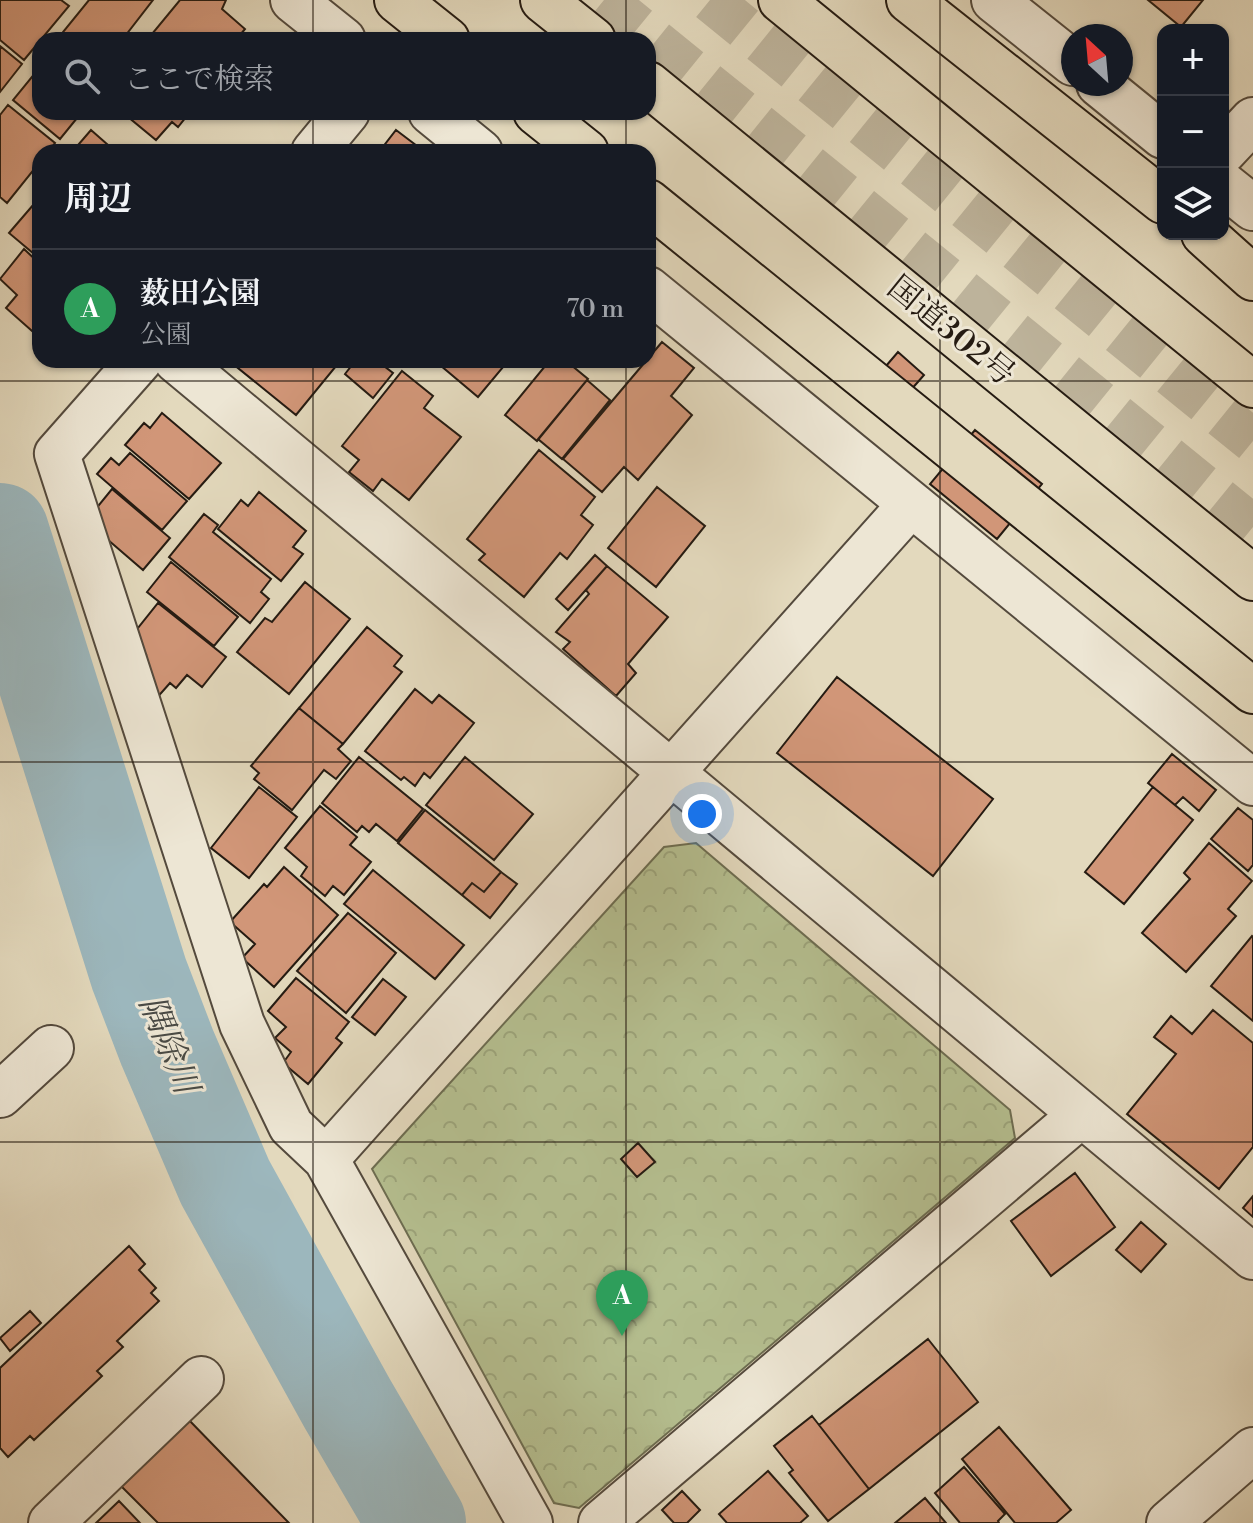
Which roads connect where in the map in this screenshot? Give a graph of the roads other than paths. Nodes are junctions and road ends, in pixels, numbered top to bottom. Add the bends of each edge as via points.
1 (293, 0) edge
2 (397, 0) edge
3 (543, 0) edge
4 (781, 0) edge
5 (909, 0) edge
6 (994, 0) edge
7 (333, 32) edge
8 (437, 32) edge
9 (583, 32) edge
10 (1061, 53) edge
11 (656, 91) edge
12 (1114, 96) edge
13 (340, 120) edge
14 (441, 120) edge
15 (546, 120) edge
16 (1253, 120) edge
17 (1157, 131) edge
18 (321, 144) edge
19 (470, 144) edge
20 (576, 144) edge
21 (1229, 146) edge
22 (1229, 189) edge
23 (1157, 196) edge
24 (656, 208) edge
25 (1253, 208) edge
26 (1211, 240) edge
27 (1253, 278) edge
28 (656, 296) edge
29 (133, 368) edge
30 (186, 368) edge
31 (1253, 385) edge
32 (911, 504) junction
33 (1253, 578) edge
34 (1253, 691) edge
35 (670, 774) junction
36 (1253, 783) edge
37 (51, 1048) dead end
38 (0, 1095) edge
39 (1081, 1115) junction
40 (326, 1159) junction
41 (1253, 1257) edge
42 (201, 1379) dead end
43 (1253, 1450) edge
44 (51, 1523) edge
45 (530, 1523) edge
46 (601, 1523) edge
47 (1169, 1523) edge

1 - 7 street
2 - 8 highway
3 - 9 highway
4 - 31 highway
5 - 23 highway
6 - 10 street
11 - 33 highway, 国道302号
12 - 17 street
13 - 18 street
14 - 19 street
15 - 20 highway
16 - 21 street
22 - 25 street
24 - 34 highway
26 - 27 highway
28 - 32 street
29 - 40 street via 57,454 242,1024 291,1126
30 - 35 street
32 - 35 street
32 - 36 street
35 - 39 street
35 - 40 street
37 - 38 street
39 - 41 street
39 - 46 street
40 - 45 street
42 - 44 street
43 - 47 street

